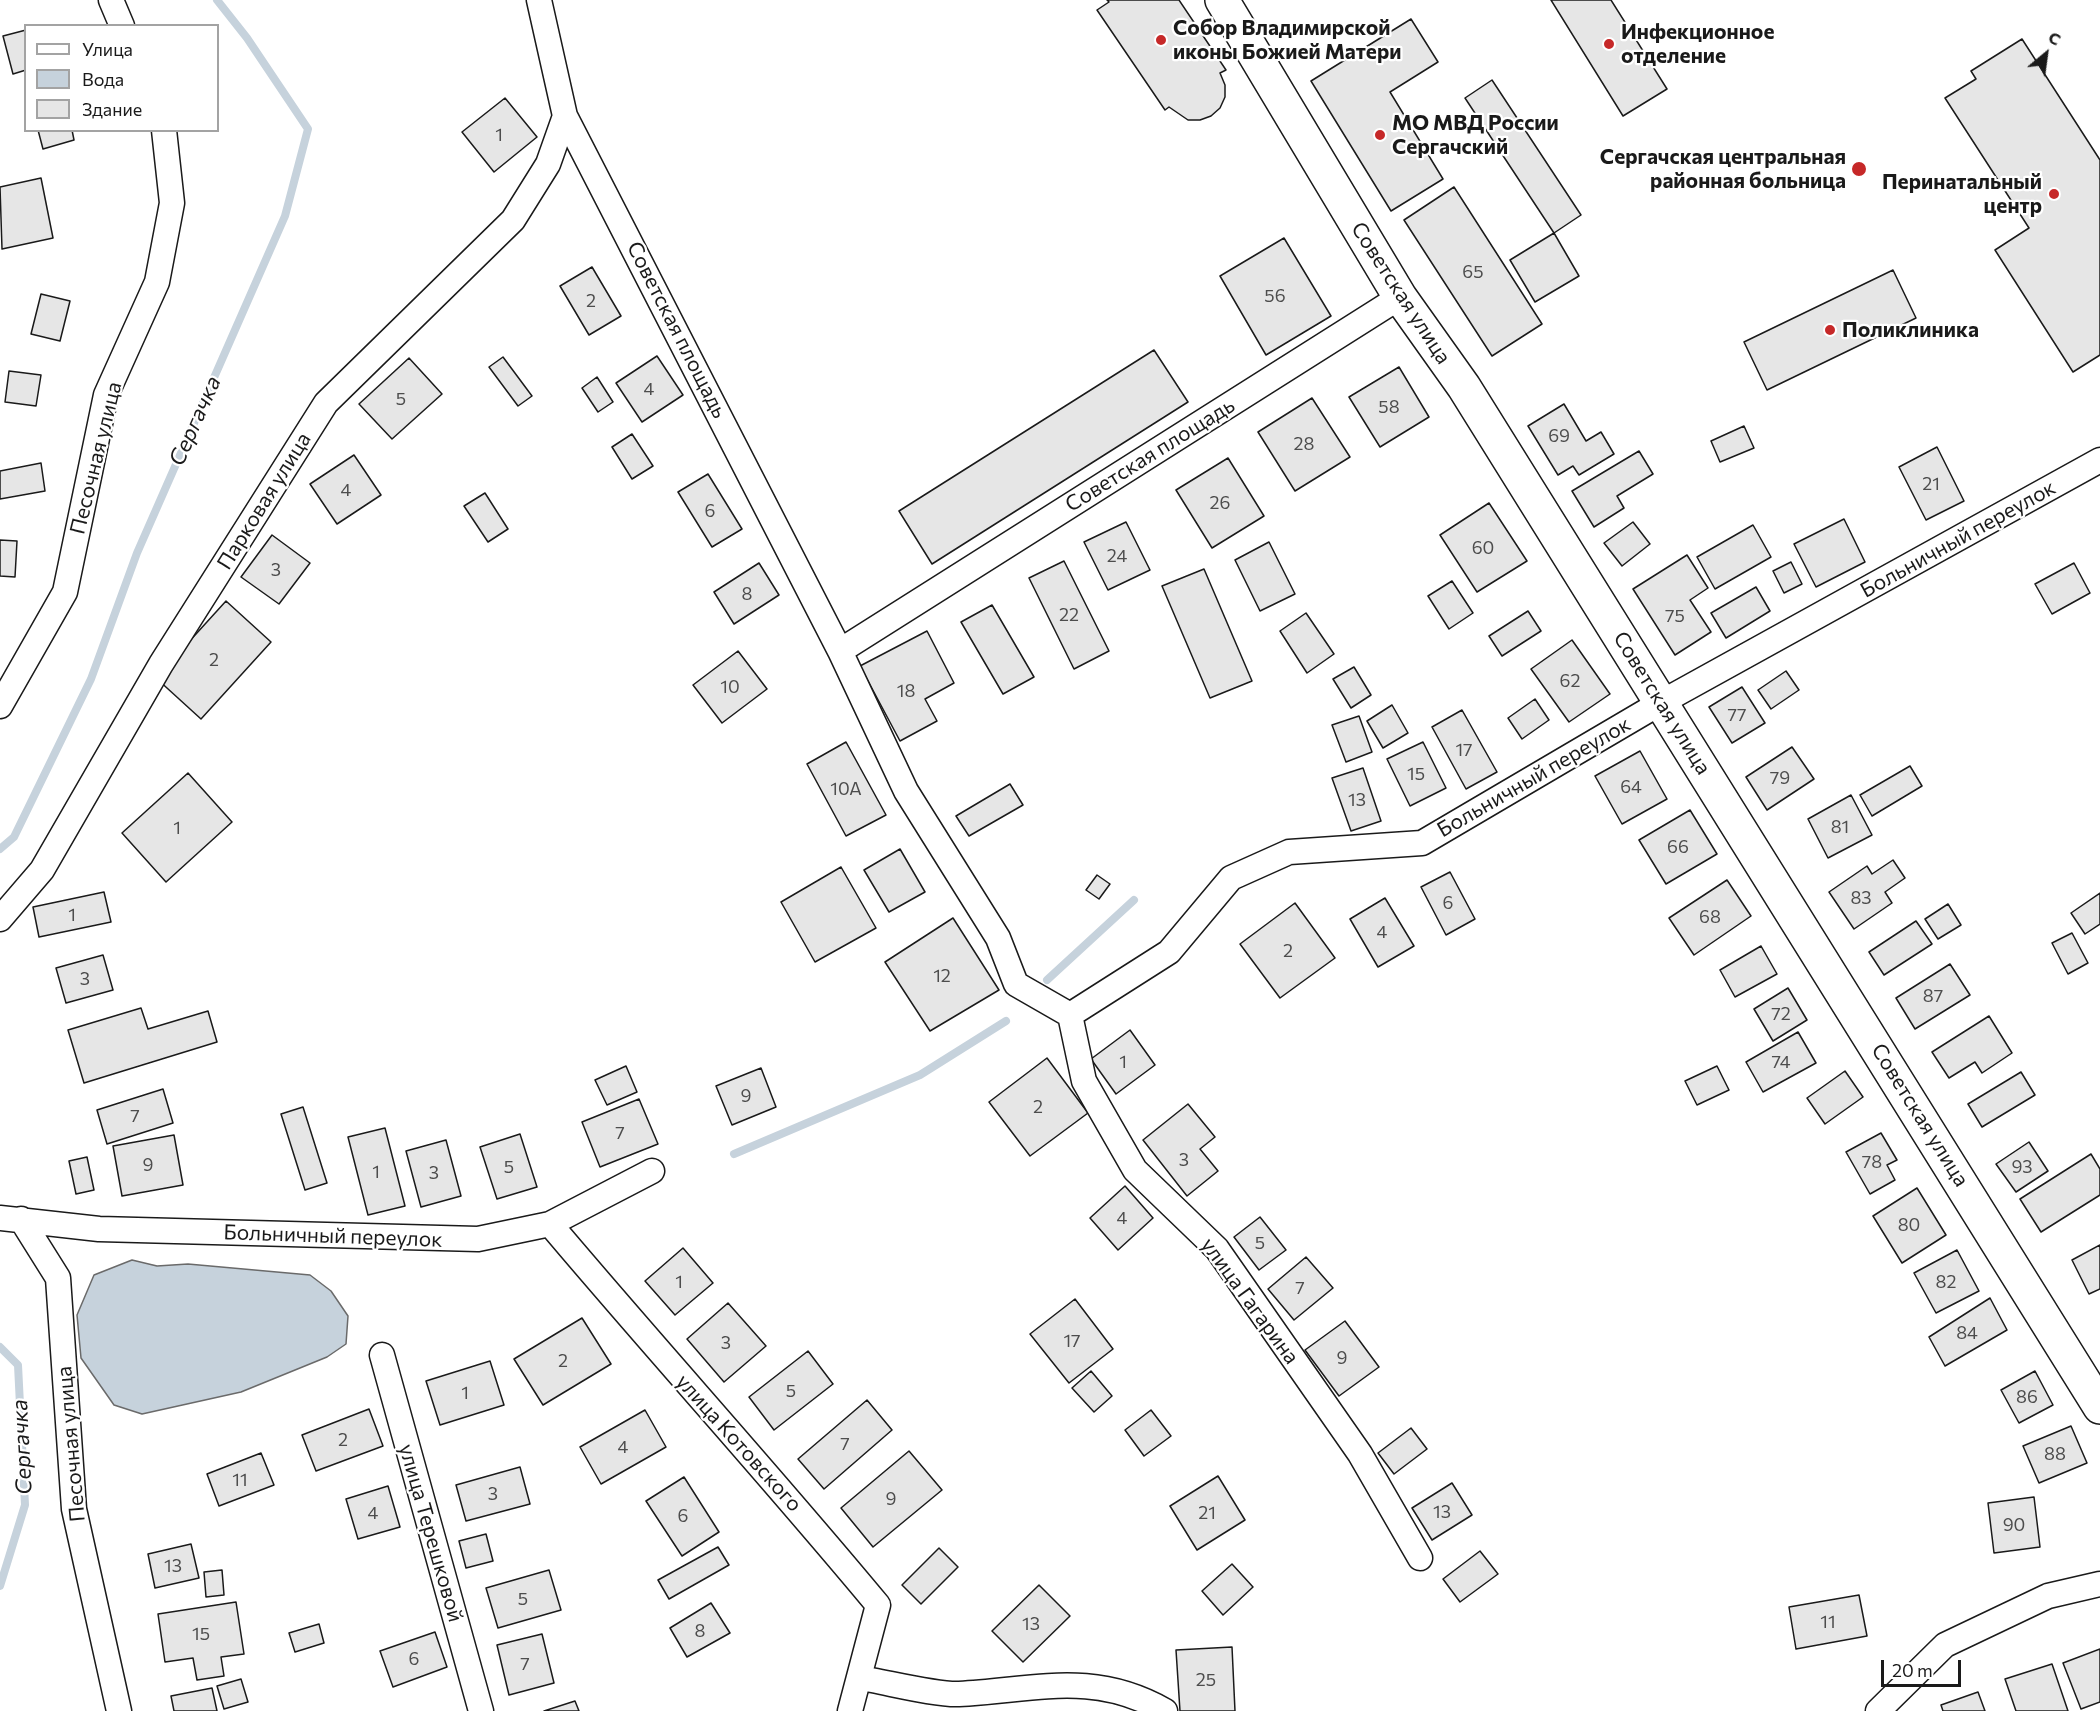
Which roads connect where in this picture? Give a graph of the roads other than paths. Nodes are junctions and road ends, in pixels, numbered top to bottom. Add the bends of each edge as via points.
1 (111, 0) edge
2 (539, 0) edge
3 (1222, 0) edge
4 (121, 24) edge
5 (565, 116) junction
6 (164, 132) edge
7 (1400, 297) junction
8 (2100, 460) edge
9 (840, 651) junction
10 (1662, 702) junction
11 (0, 706) edge
12 (0, 918) edge
13 (1070, 1015) junction
14 (652, 1171) dead end
15 (10, 1219) edge
16 (550, 1224) junction
17 (382, 1355) dead end
18 (2100, 1407) edge
19 (1420, 1558) dead end
20 (2100, 1584) edge
21 (860, 1678) junction
22 (1140, 1704) edge
23 (120, 1711) edge
24 (481, 1711) edge
25 (850, 1711) edge
26 (1165, 1711) edge
27 (1878, 1711) edge

1 - 4 street
2 - 5 street, Советская площадь
3 - 7 main road, Советская улица
5 - 9 street, Советская площадь
5 - 12 street, Парковая улица via 548,164 513,220 326,404 161,664 42,870
6 - 11 street, Песочная улица via 172,202 157,282 106,395 65,592
7 - 9 street, Советская площадь
7 - 10 main road, Советская улица via 1464,387
8 - 10 street, Больничный переулок
9 - 13 street, Советская площадь via 906,791 998,938 1016,984
10 - 13 street, Больничный переулок via 1422,843 1289,852 1231,878 1169,952
10 - 18 main road, Советская улица
13 - 19 street, улица Гагарина via 1084,1081 1135,1170 1217,1249 1360,1454
14 - 16 street, Больничный переулок
15 - 16 street, Больничный переулок via 99,1229 477,1239
15 - 23 street, Песочная улица via 58,1278 74,1509
16 - 21 street, улица Котовского via 666,1361 783,1490 878,1605
17 - 24 street, улица Терешковой
20 - 27 street via 2048,1596 1946,1646
21 - 22 street via 957,1694 1093,1685
21 - 25 street, улица Котовского
22 - 26 street

